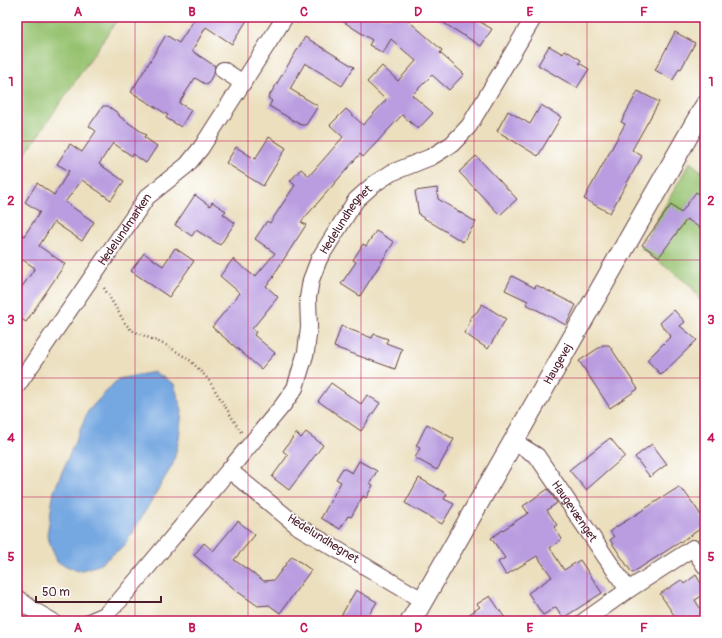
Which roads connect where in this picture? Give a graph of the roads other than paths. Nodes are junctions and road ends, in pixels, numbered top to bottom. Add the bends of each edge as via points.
1 (285, 17) edge
2 (534, 17) edge
3 (223, 70) dead end
4 (243, 83) junction
5 (705, 106) edge
6 (17, 386) edge
7 (513, 441) junction
8 (229, 470) junction
9 (705, 566) edge
10 (628, 590) junction
11 (17, 598) edge
12 (422, 600) junction
13 (52, 621) edge
14 (91, 621) edge
15 (411, 621) edge
16 (584, 621) edge

1 - 4 street, Hedelundmarken
2 - 8 street, Hedelundhegnet via 469,126 452,144 431,157 391,173 356,200 319,259 311,280 306,352 295,388
3 - 4 street
4 - 6 street, Hedelundmarken via 201,148 187,164 147,197
5 - 7 street, Haugevej
7 - 10 street, Haugevænget via 537,456
7 - 12 street, Haugevej
8 - 12 street, Hedelundhegnet via 299,527
8 - 14 street, Hedelundhegnet via 120,600 105,615
9 - 10 street via 693,548
10 - 16 street
11 - 13 street
12 - 15 street, Haugevej

